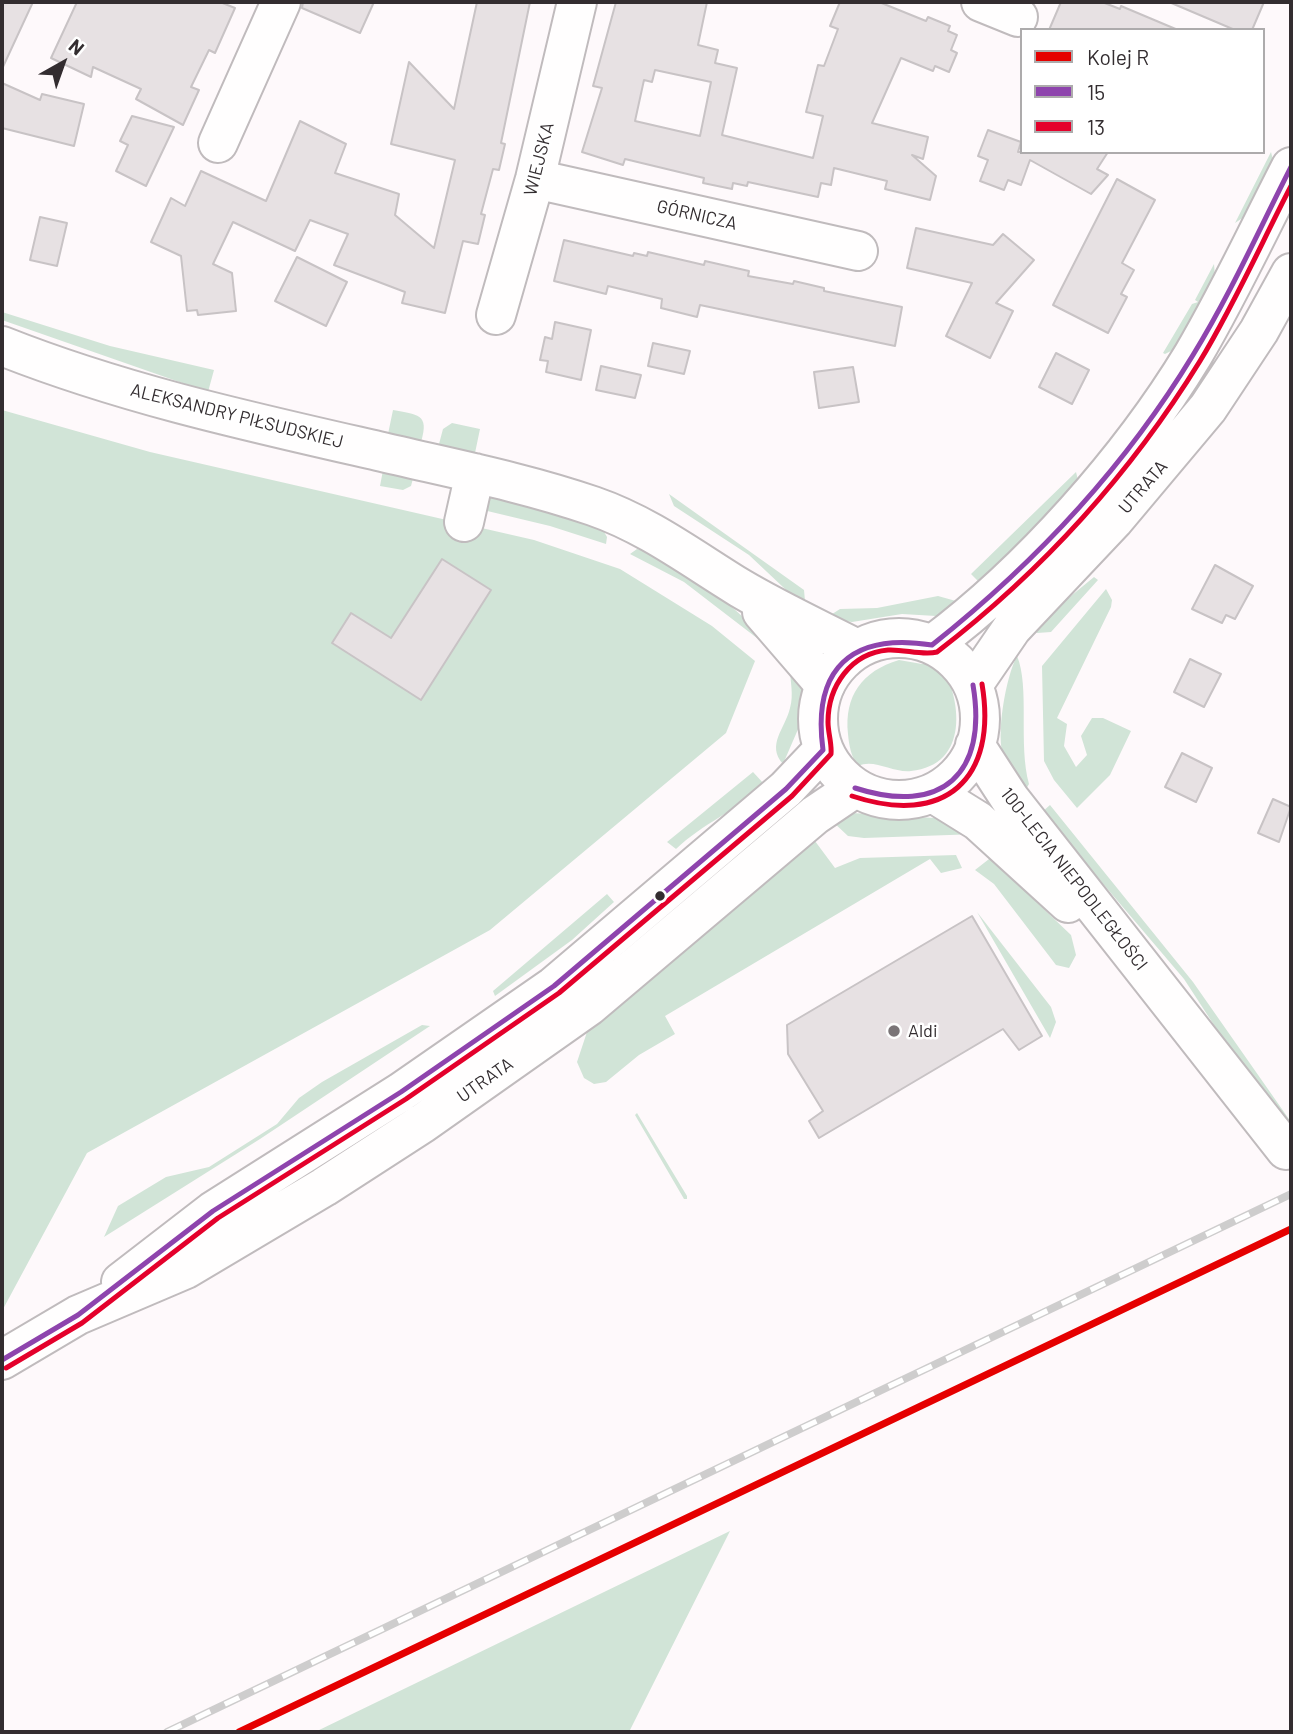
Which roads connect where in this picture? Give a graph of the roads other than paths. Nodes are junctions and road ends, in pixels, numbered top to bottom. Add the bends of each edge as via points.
1 (281, 2) edge
2 (576, 2) edge
3 (981, 2) edge
4 (1018, 17) dead end
5 (218, 143) dead end
6 (1291, 167) edge
7 (535, 179) junction
8 (858, 251) dead end
9 (1291, 273) edge
10 (496, 315) dead end
11 (2, 346) edge
12 (475, 473) junction
13 (464, 522) dead end
14 (739, 587) junction
15 (932, 645) junction
16 (857, 649) junction
17 (825, 685) junction
18 (973, 685) junction
19 (975, 745) junction
20 (823, 750) junction
21 (855, 788) junction
22 (933, 793) junction
23 (1176, 1011) junction
24 (1286, 1150) dead end
25 (78, 1315) junction
26 (2, 1360) edge

1 - 5 main road
2 - 7 main road, WIEJSKA
3 - 4 main road
6 - 15 main road, UTRATA via 1193,355 1124,452 1041,547 985,603
7 - 8 main road, GÓRNICZA
7 - 10 main road, WIEJSKA
9 - 18 main road, UTRATA via 1208,408 1114,520 1012,628
11 - 12 main road, ALEKSANDRY PIŁSUDSKIEJ via 208,411
12 - 13 main road
12 - 14 main road, ALEKSANDRY PIŁSUDSKIEJ via 539,488 635,523
14 - 16 main road, ALEKSANDRY PIŁSUDSKIEJ
14 - 17 main road, ALEKSANDRY PIŁSUDSKIEJ
15 - 16 main road via 907,638 881,640
15 - 18 main road via 963,668
16 - 17 main road via 838,665
17 - 20 main road via 818,717
18 - 19 main road via 980,709
19 - 22 main road via 962,771
19 - 23 main road, 100-LECIA NIEPODLEGŁOŚCI via 1010,799
20 - 21 main road via 836,771
20 - 25 main road, UTRATA via 776,798 554,986 401,1092 213,1211
21 - 22 main road via 897,801
21 - 25 main road, UTRATA via 815,815 589,1006 423,1123 186,1269
22 - 23 main road, 100-LECIA NIEPODLEGŁOŚCI via 978,821 1054,888
23 - 24 main road, 100-LECIA NIEPODLEGŁOŚCI
25 - 26 main road, UTRATA

